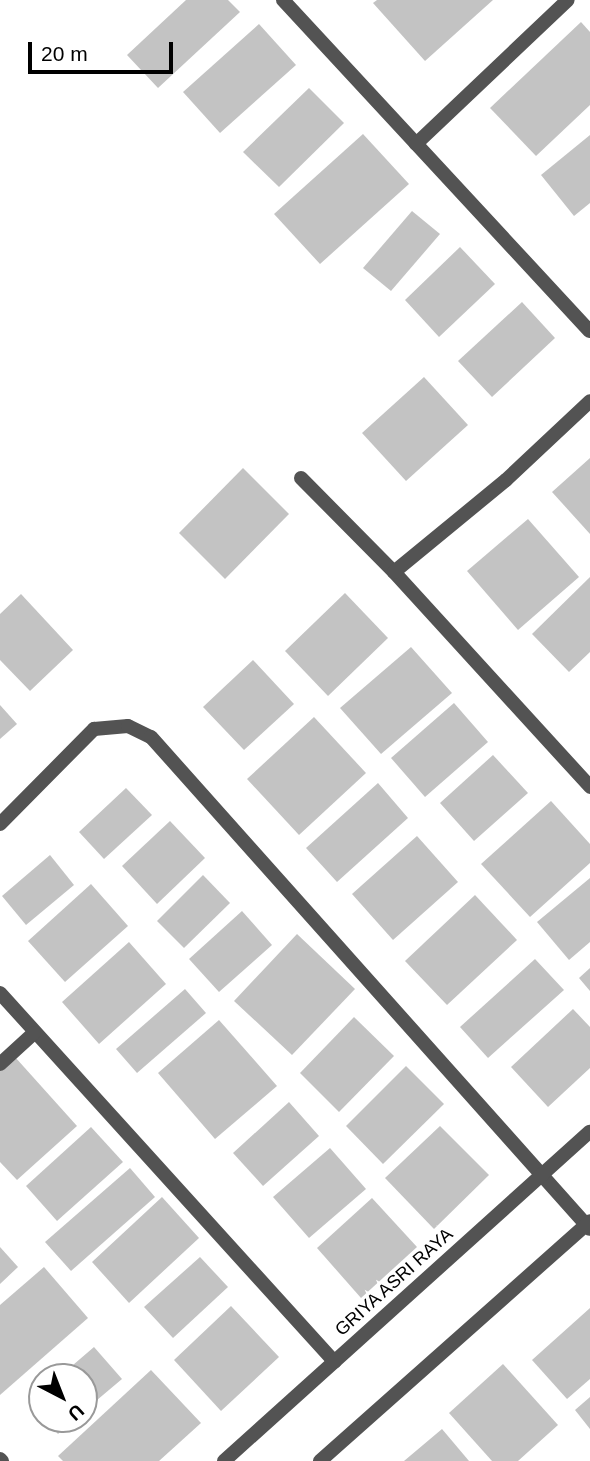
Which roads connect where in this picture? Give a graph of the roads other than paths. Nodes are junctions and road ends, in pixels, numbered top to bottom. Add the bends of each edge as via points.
1 (283, 0) edge
2 (568, 0) edge
3 (416, 144) junction
4 (590, 331) edge
5 (590, 401) edge
6 (300, 478) dead end
7 (394, 572) junction
8 (590, 787) edge
9 (0, 824) edge
10 (0, 993) edge
11 (34, 1033) junction
12 (0, 1063) edge
13 (590, 1132) edge
14 (544, 1173) junction
15 (589, 1225) edge
16 (335, 1362) junction
17 (223, 1461) edge
18 (320, 1461) edge

1 - 3 street
2 - 3 street
3 - 4 street
5 - 7 street via 506,480
6 - 7 street
7 - 8 street
9 - 14 street via 94,729 128,726 151,737
10 - 11 street
11 - 12 street
11 - 16 street
13 - 14 street, GRIYA ASRI RAYA
14 - 15 street
14 - 16 street, GRIYA ASRI RAYA
15 - 18 street
16 - 17 street, GRIYA ASRI RAYA

